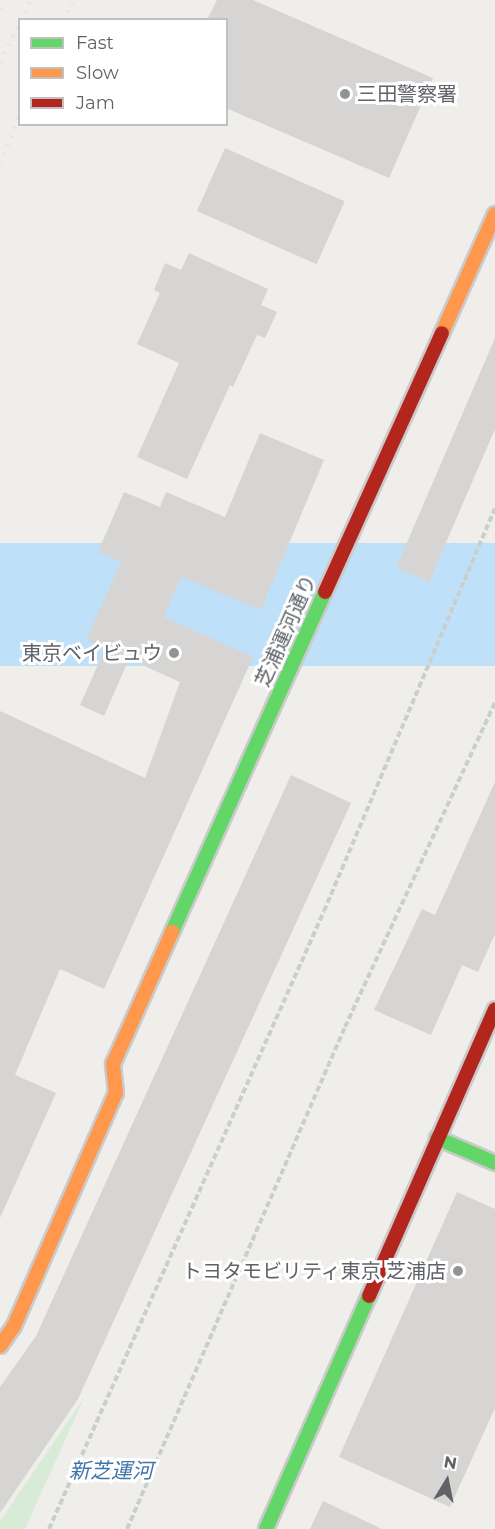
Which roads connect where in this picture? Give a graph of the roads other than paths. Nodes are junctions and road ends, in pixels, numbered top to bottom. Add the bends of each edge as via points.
1 (495, 214) edge
2 (495, 1009) edge
3 (437, 1138) junction
4 (495, 1163) edge
5 (0, 1346) edge
6 (266, 1529) edge

1 - 5 street, 芝浦運河通り via 113,1064 116,1093 14,1326
2 - 3 street
3 - 4 street
3 - 6 street

